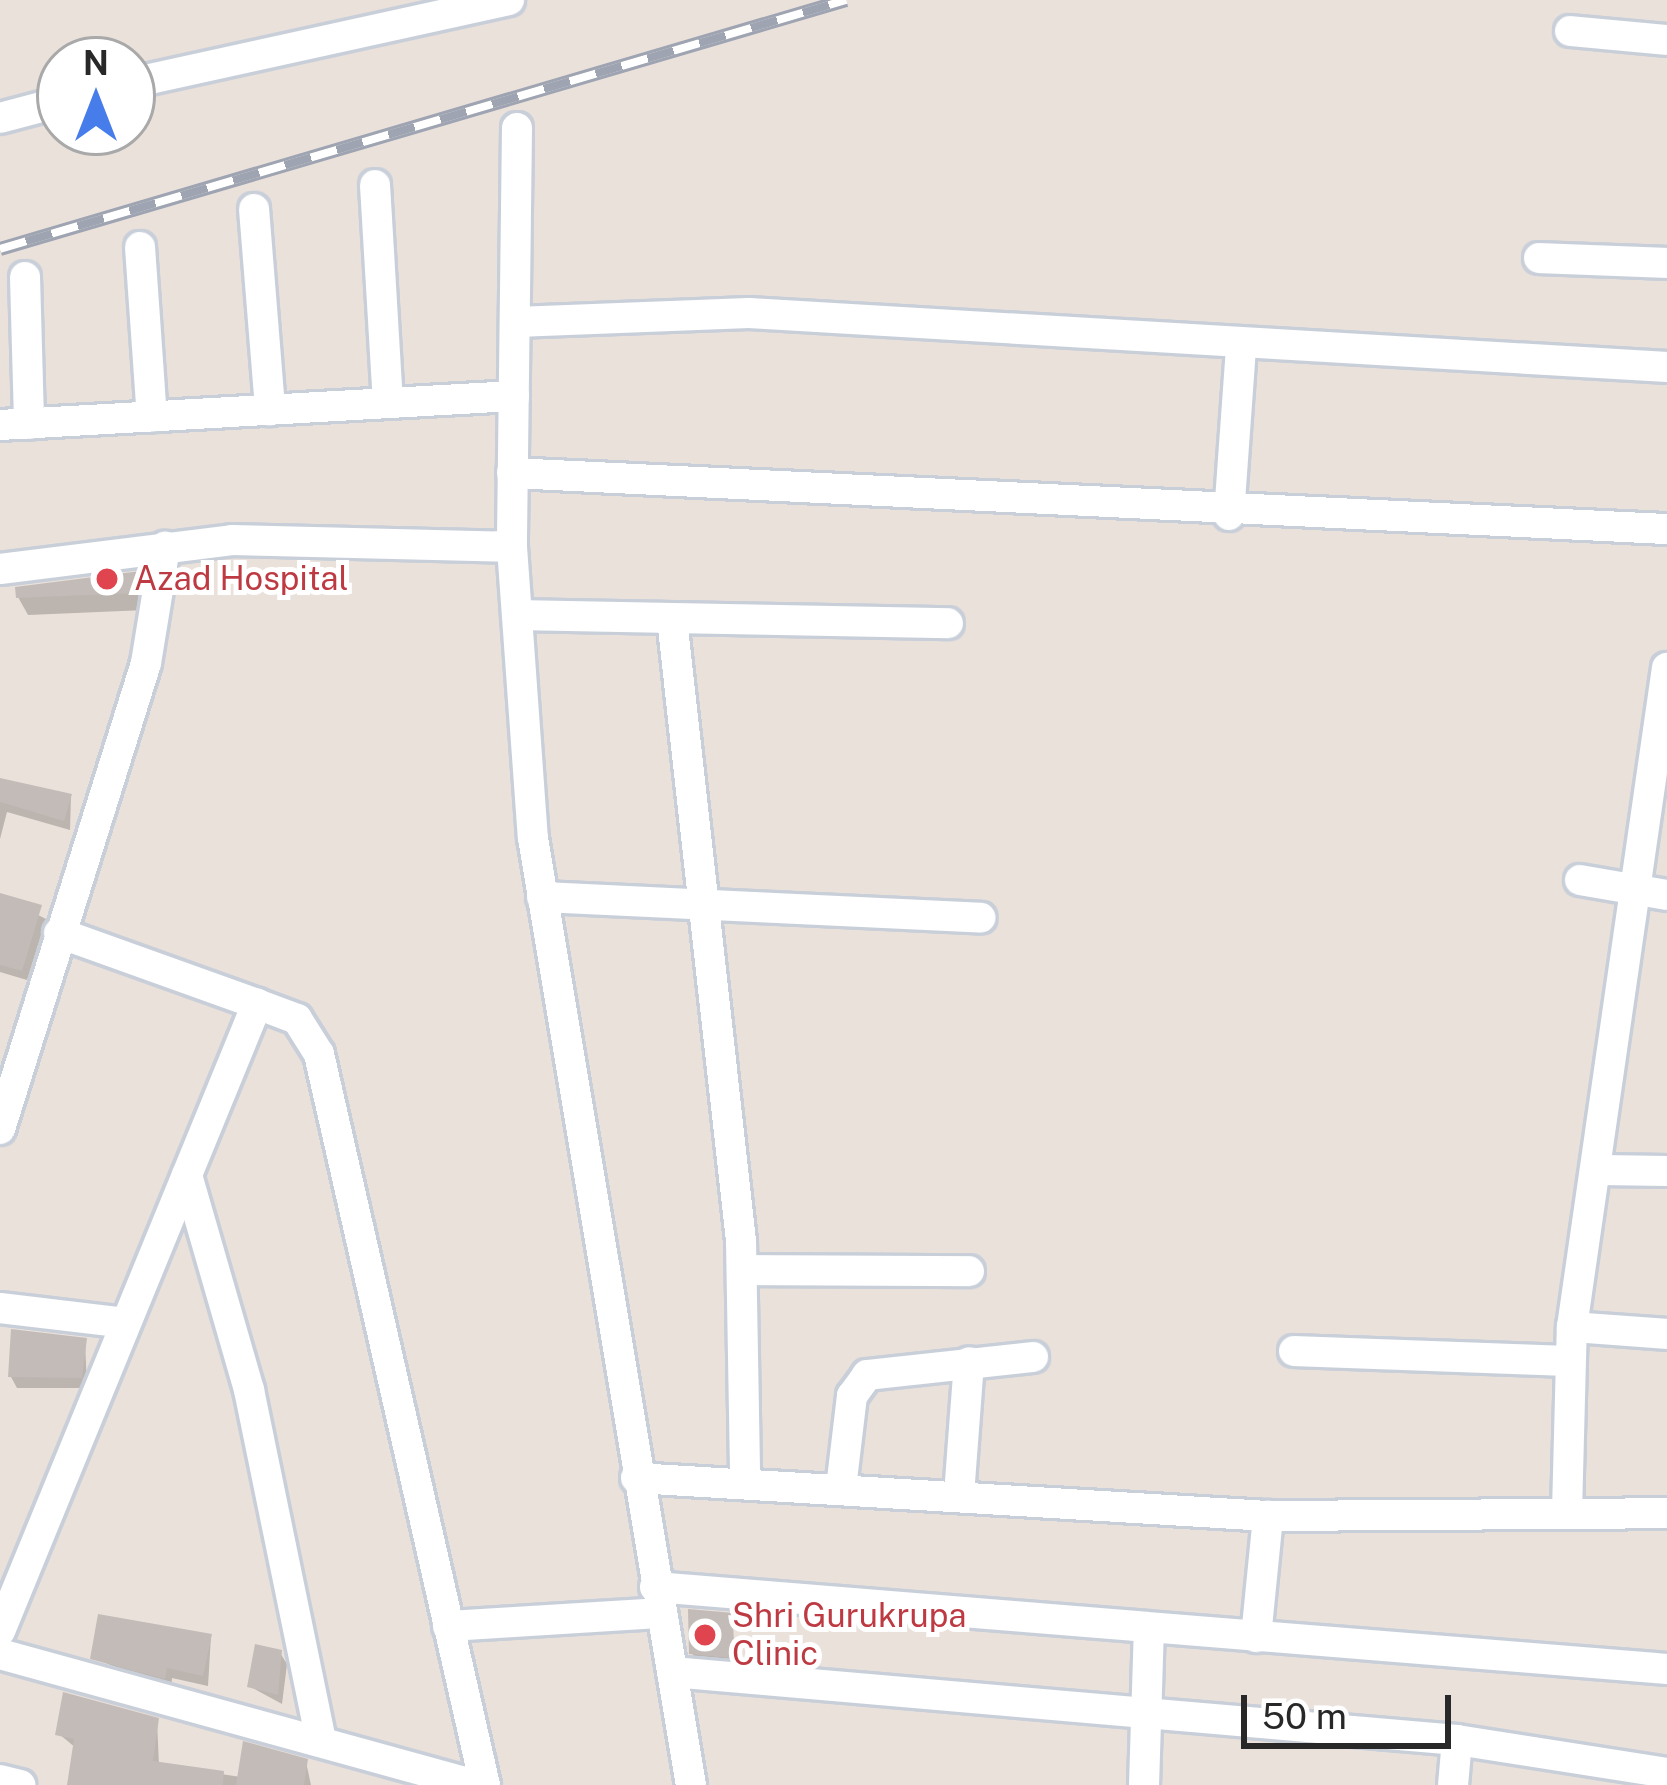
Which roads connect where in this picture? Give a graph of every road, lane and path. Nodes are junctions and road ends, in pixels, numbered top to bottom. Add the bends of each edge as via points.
1 (509, 0) edge
2 (1570, 32) dead end
3 (1667, 40) edge
4 (156, 78) edge
5 (36, 108) edge
6 (0, 118) edge
7 (518, 128) dead end
8 (375, 184) dead end
9 (254, 209) dead end
10 (140, 247) dead end
11 (1539, 258) dead end
12 (1667, 263) edge
13 (26, 277) dead end
14 (516, 322) junction
15 (1240, 347) junction
16 (1667, 367) edge
17 (514, 396) junction
18 (388, 403) junction
19 (270, 410) junction
20 (152, 417) junction
21 (15, 424) edge
22 (512, 473) junction
23 (1228, 515) junction
24 (1667, 529) edge
25 (165, 547) junction
26 (512, 547) junction
27 (0, 569) edge
28 (517, 615) junction
29 (672, 619) junction
30 (948, 623) dead end
31 (1667, 668) edge
32 (1580, 880) dead end
33 (1633, 889) junction
34 (1667, 895) edge
35 (542, 897) junction
36 (697, 902) junction
37 (980, 918) dead end
38 (59, 933) junction
39 (257, 1004) junction
40 (0, 1129) edge
41 (1601, 1170) junction
42 (1667, 1171) edge
43 (187, 1175) junction
44 (743, 1270) junction
45 (969, 1271) dead end
46 (0, 1308) edge
47 (125, 1323) junction
48 (1572, 1327) junction
49 (1667, 1334) edge
50 (1294, 1351) dead end
51 (1033, 1357) dead end
52 (1567, 1361) junction
53 (969, 1362) junction
54 (636, 1478) junction
55 (745, 1481) junction
56 (841, 1488) junction
57 (959, 1495) junction
58 (1567, 1511) junction
59 (1667, 1513) edge
60 (1268, 1516) junction
61 (0, 1544) edge
62 (31, 1555) junction
63 (658, 1600) junction
64 (448, 1626) junction
65 (1149, 1628) junction
66 (0, 1631) edge
67 (1256, 1637) junction
68 (0, 1654) edge
69 (1667, 1669) edge
70 (672, 1672) junction
71 (1147, 1714) junction
72 (1457, 1740) junction
73 (321, 1742) junction
74 (1653, 1776) edge
75 (0, 1780) edge
76 (20, 1785) edge
77 (476, 1785) edge
78 (485, 1785) edge
79 (691, 1785) edge
80 (1144, 1785) edge
81 (1453, 1785) edge

1 - 4 street
2 - 3 street
5 - 6 street
7 - 14 street
8 - 18 street
9 - 19 street
10 - 20 street
11 - 12 street
13 - 21 street
14 - 15 street via 749,313
14 - 17 street
15 - 16 street
15 - 23 street
17 - 18 street
17 - 22 street
18 - 19 street
19 - 20 street
20 - 21 street
22 - 23 street
22 - 26 street
23 - 24 street
25 - 26 street
25 - 27 street
25 - 38 street via 146,663
26 - 28 street
28 - 29 street
28 - 35 street
29 - 30 street
29 - 36 street
31 - 33 street
32 - 33 street
33 - 34 street
33 - 41 street
35 - 36 street
35 - 54 street
36 - 37 street
36 - 44 street
38 - 39 street
38 - 40 street
39 - 43 street
39 - 64 street via 297,1019 319,1054
41 - 42 street
41 - 48 street
43 - 47 street
43 - 73 street via 249,1390
44 - 45 street
44 - 55 street
46 - 47 street
47 - 62 street
48 - 49 street
48 - 52 street
50 - 52 street
51 - 53 street
52 - 58 street
53 - 56 street via 879,1368 860,1381
53 - 57 street
54 - 55 street
54 - 63 street
55 - 56 street
56 - 57 street
57 - 60 street
58 - 59 street
58 - 60 street
60 - 67 street
61 - 62 street
62 - 66 street
63 - 64 street
63 - 65 street
63 - 70 street
64 - 78 street
65 - 67 street
65 - 71 street
67 - 69 street
68 - 73 street
70 - 71 street
70 - 79 street
71 - 72 street
71 - 80 street
72 - 74 street
72 - 81 street
73 - 77 street
75 - 76 street

